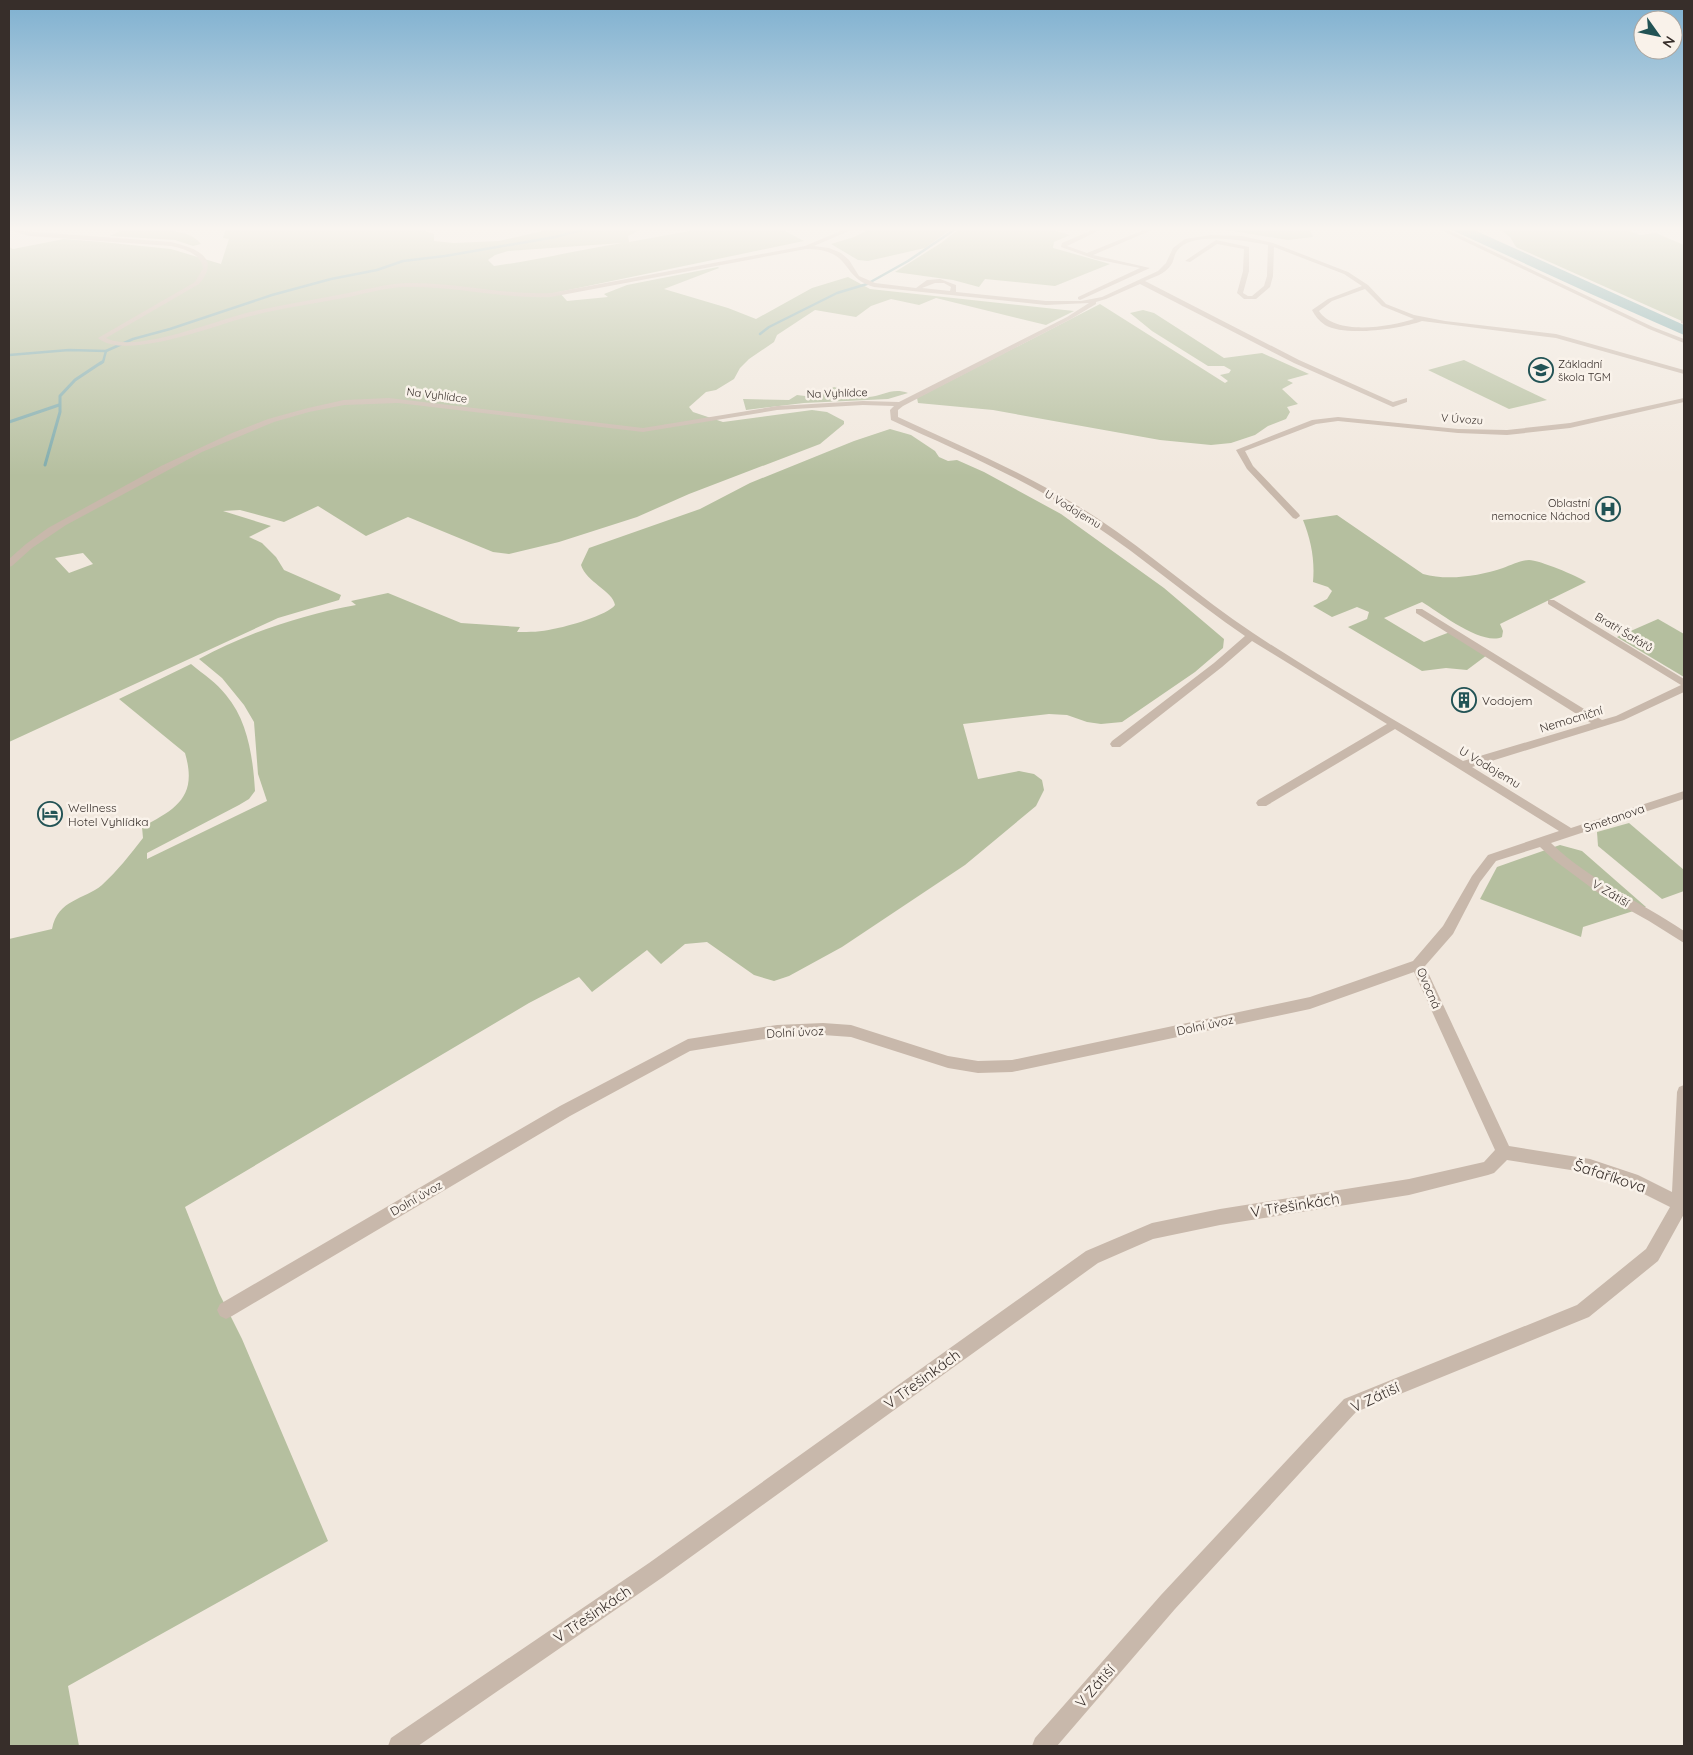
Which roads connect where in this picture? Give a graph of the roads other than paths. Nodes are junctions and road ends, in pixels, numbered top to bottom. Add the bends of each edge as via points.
1 (146, 312) edge
2 (262, 312) edge
3 (1078, 312) edge
4 (1199, 312) edge
5 (1316, 312) edge
6 (1398, 312) edge
7 (1617, 312) edge
8 (1420, 320) junction
9 (1684, 341) edge
10 (1684, 372) edge
11 (1404, 400) dead end
12 (1684, 400) edge
13 (900, 404) junction
14 (1296, 516) dead end
15 (9, 564) edge
16 (1551, 602) dead end
17 (1419, 611) dead end
18 (1251, 636) junction
19 (1684, 683) edge
20 (1684, 688) edge
21 (1601, 724) junction
22 (1394, 725) junction
23 (1116, 744) dead end
24 (1462, 766) junction
25 (1684, 795) edge
26 (1262, 803) dead end
27 (1571, 833) junction
28 (1543, 842) junction
29 (1684, 938) edge
30 (1418, 965) junction
31 (1684, 1092) edge
32 (1504, 1152) junction
33 (1682, 1205) edge
34 (226, 1310) dead end
35 (398, 1746) edge
36 (1043, 1746) edge

1 - 2 street via 101,338 118,344 147,343
3 - 13 street
4 - 11 street via 1344,385 1393,405
5 - 8 street via 1318,317 1334,326 1353,329
6 - 8 street
7 - 9 street
8 - 10 street via 1556,336
12 - 14 street, V Úvozu via 1531,431 1486,432 1338,419 1315,422 1240,450 1250,468
13 - 15 street, Na Vyhlídce via 853,403 777,408 643,430 382,400 340,403 291,415 207,446 42,535
13 - 18 street, U Vodojemu via 894,410 894,418 1062,501 1116,536
16 - 19 street, Bratří Šafářů
17 - 21 street
18 - 22 street, U Vodojemu
18 - 23 street
20 - 21 street, Nemocniční
21 - 24 street, Nemocniční
22 - 24 street, U Vodojemu
22 - 26 street
24 - 27 street, U Vodojemu
25 - 27 street, Smetanova
27 - 28 street, Smetanova
28 - 29 street, V Zátiší via 1601,889 1654,917
28 - 30 street, Ovocná via 1492,858 1476,879 1448,930
30 - 32 street, Ovocná
30 - 34 street, Dolní úvoz via 1310,1003 1012,1066 978,1067 948,1062 851,1031 823,1029 777,1031 688,1045 565,1111
31 - 33 street, V Zátiší
32 - 33 street, Šafaříkova via 1590,1166 1632,1180
32 - 35 street, V Třešinkách via 1488,1168 1409,1187 1152,1231 1092,1257 656,1570
33 - 36 street, V Zátiší via 1652,1255 1583,1311 1350,1406 1168,1602

